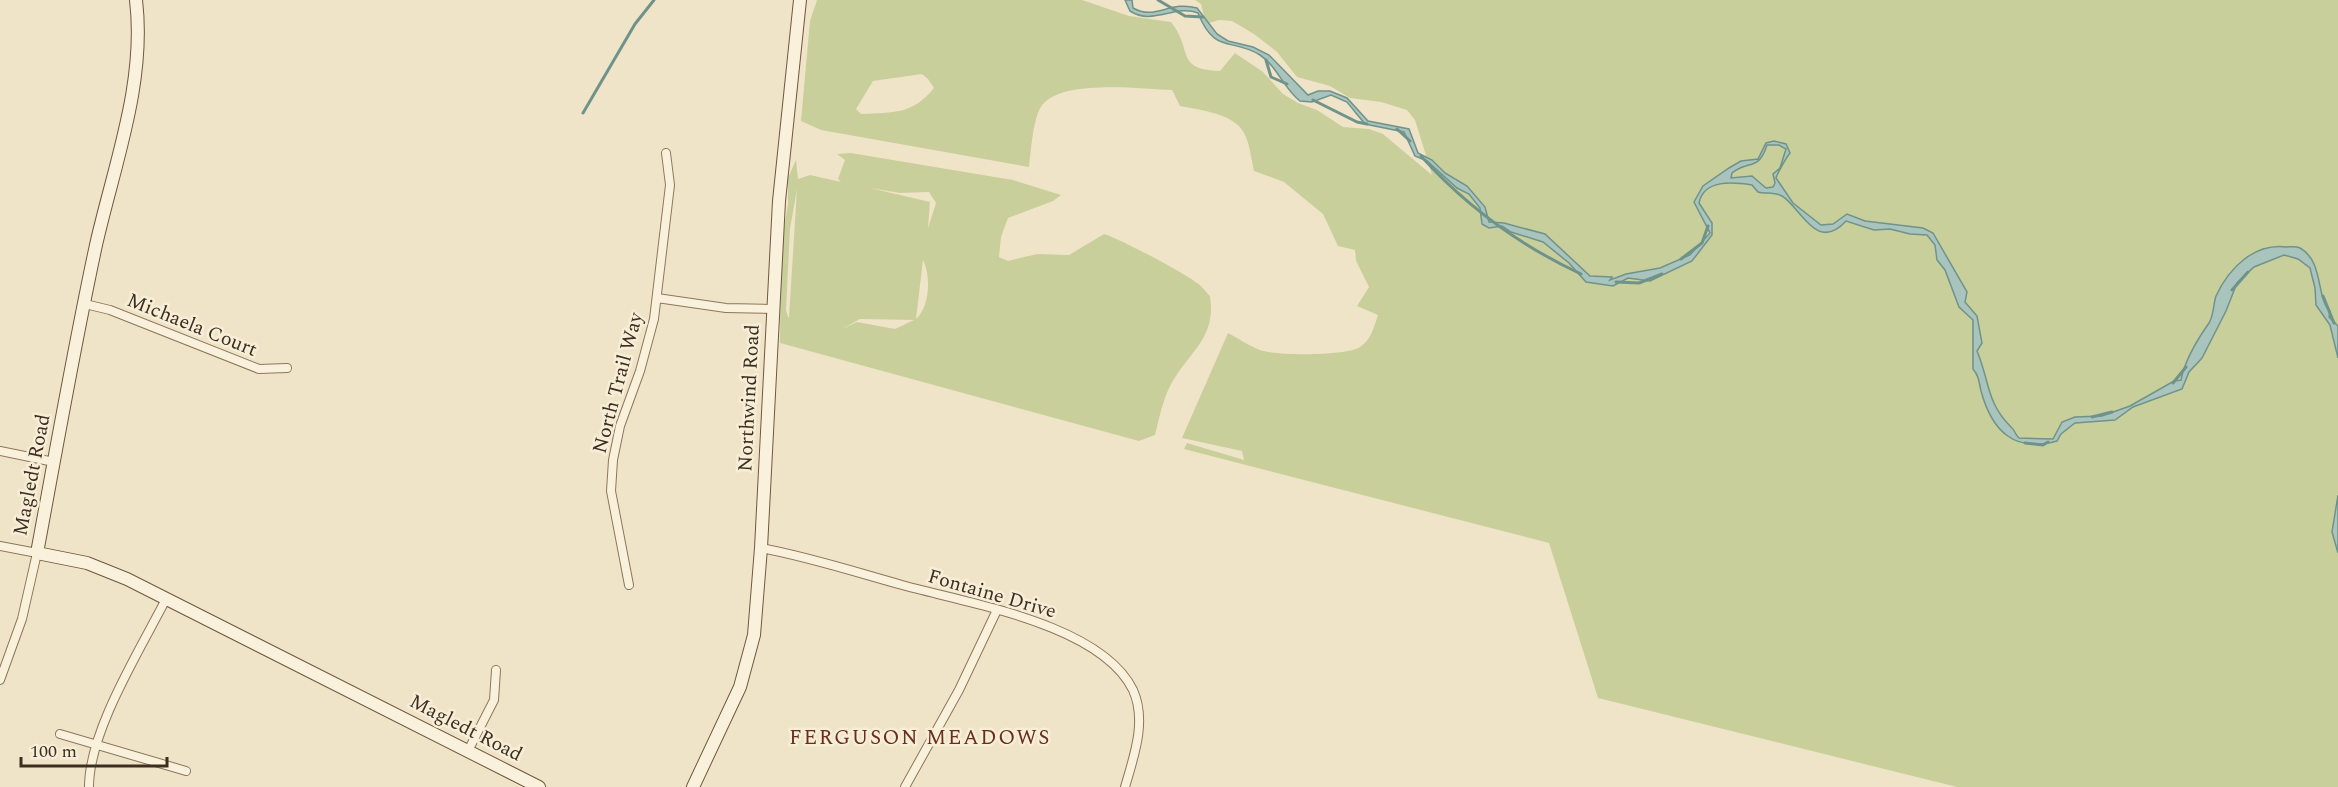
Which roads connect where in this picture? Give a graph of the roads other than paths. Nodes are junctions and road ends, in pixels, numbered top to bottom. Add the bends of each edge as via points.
1 (136, 0) edge
2 (800, 0) edge
3 (666, 153) dead end
4 (657, 298) junction
5 (85, 304) junction
6 (773, 309) junction
7 (287, 368) dead end
8 (0, 451) edge
9 (54, 462) junction
10 (0, 546) edge
11 (761, 548) junction
12 (37, 553) junction
13 (629, 585) dead end
14 (165, 599) junction
15 (997, 610) junction
16 (496, 670) dead end
17 (0, 680) edge
18 (60, 734) dead end
19 (96, 744) junction
20 (468, 751) junction
21 (186, 771) dead end
22 (89, 787) edge
23 (539, 787) edge
24 (693, 787) edge
25 (904, 787) edge
26 (1125, 787) edge

1 - 5 street, Magledt Road via 139,36 135,77
2 - 6 street, Northwind Road via 784,134
3 - 4 street, North Trail Way via 670,185
4 - 6 street via 726,308
4 - 13 street, North Trail Way via 649,339 613,460 611,490
5 - 7 street, Michaela Court via 110,310 260,369
5 - 9 street, Magledt Road
6 - 11 street, Northwind Road
8 - 9 street
9 - 12 street, Magledt Road
10 - 12 street
11 - 15 street, Fontaine Drive
11 - 24 street, Northwind Road via 748,662
12 - 14 street, Magledt Road via 95,566
12 - 17 street via 22,619
14 - 19 street
14 - 20 street, Magledt Road
15 - 25 street via 959,690
15 - 26 street, Fontaine Drive via 1034,620 1083,642 1112,662 1126,678 1140,716
16 - 20 street via 494,700
18 - 19 street
19 - 21 street
19 - 22 street
20 - 23 street, Magledt Road

